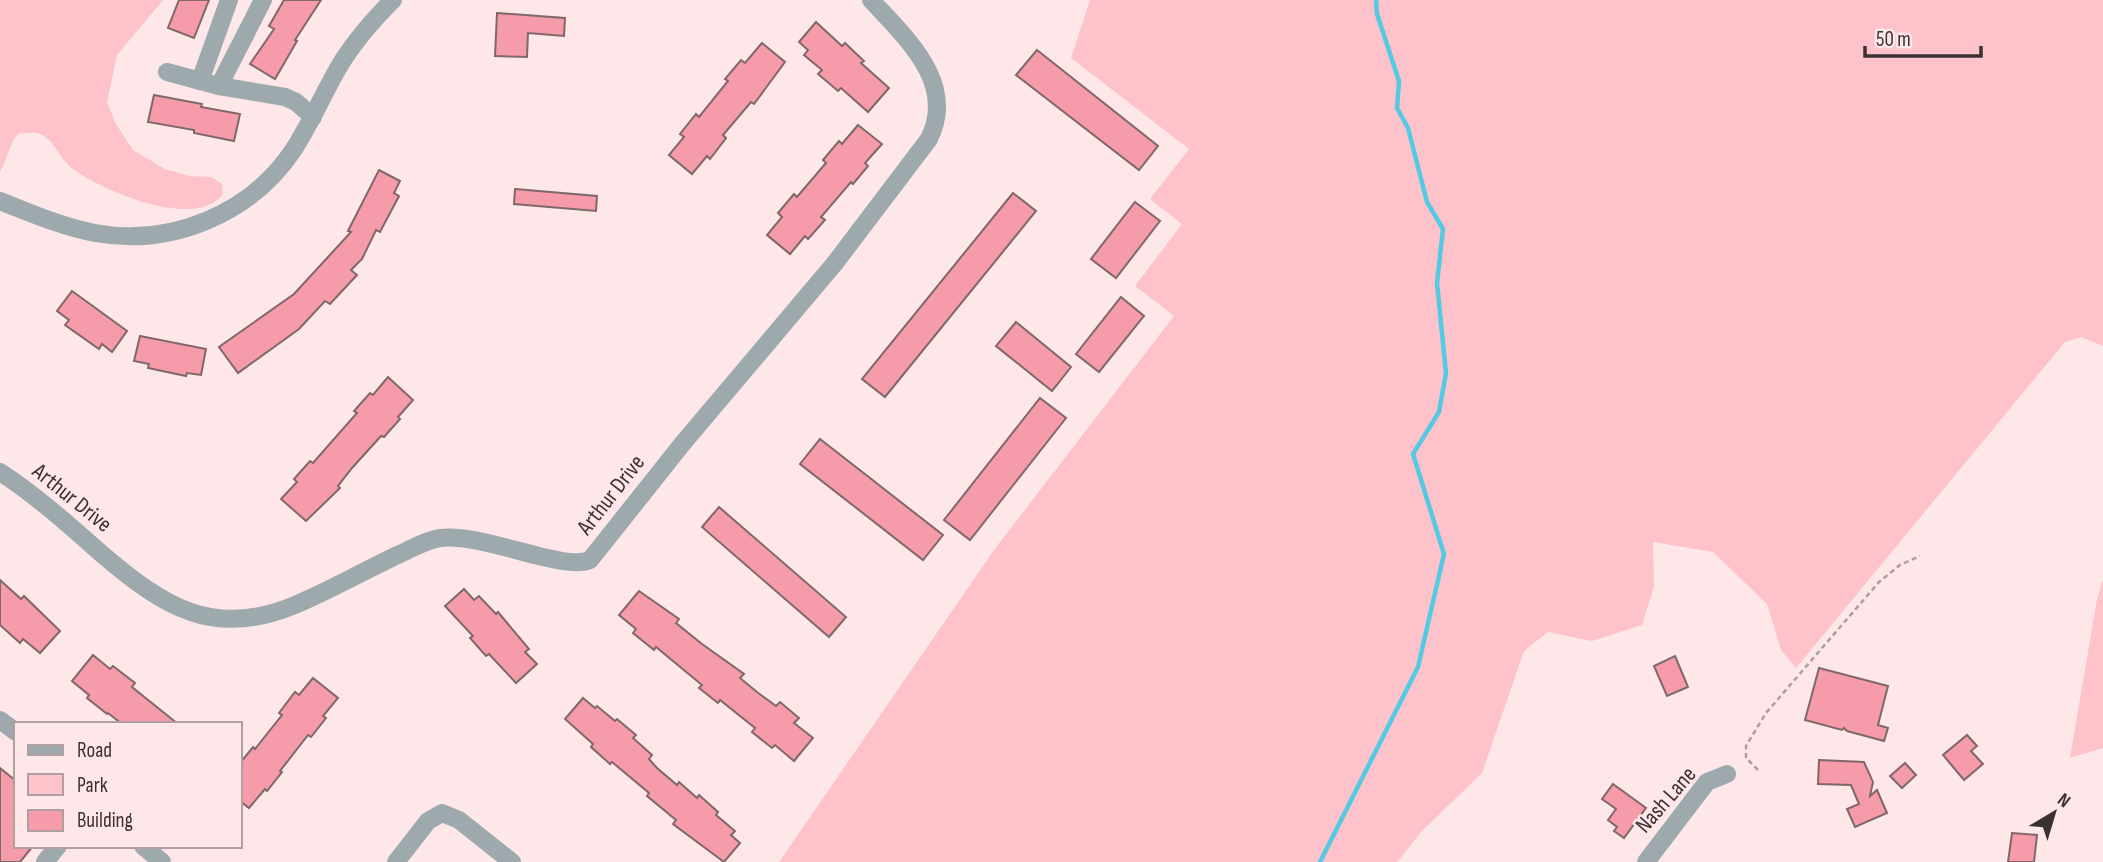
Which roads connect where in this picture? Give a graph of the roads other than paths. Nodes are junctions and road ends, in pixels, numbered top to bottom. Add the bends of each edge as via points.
1 (229, 0) edge
2 (263, 0) edge
3 (393, 0) edge
4 (871, 0) edge
5 (167, 72) dead end
6 (200, 81) junction
7 (219, 86) junction
8 (313, 117) junction
9 (0, 201) edge
10 (0, 472) edge
11 (1727, 774) dead end
12 (56, 848) edge
13 (145, 848) edge
14 (45, 862) edge
15 (162, 862) edge
16 (396, 862) edge
17 (512, 862) edge
18 (1646, 862) edge

1 - 6 street
2 - 7 street
3 - 8 street via 346,56
4 - 10 street, Arthur Drive via 919,53 929,72 937,110 934,130 835,263 590,560 571,563 469,539 439,538 280,611 213,618 179,609 149,592
5 - 6 street
6 - 7 street
7 - 8 street via 285,97
8 - 9 street via 286,160 251,196 218,216 173,231 146,236 94,233
11 - 18 street, Nash Lane via 1707,782
12 - 14 street
13 - 15 street
16 - 17 street via 428,821 442,813 459,820

